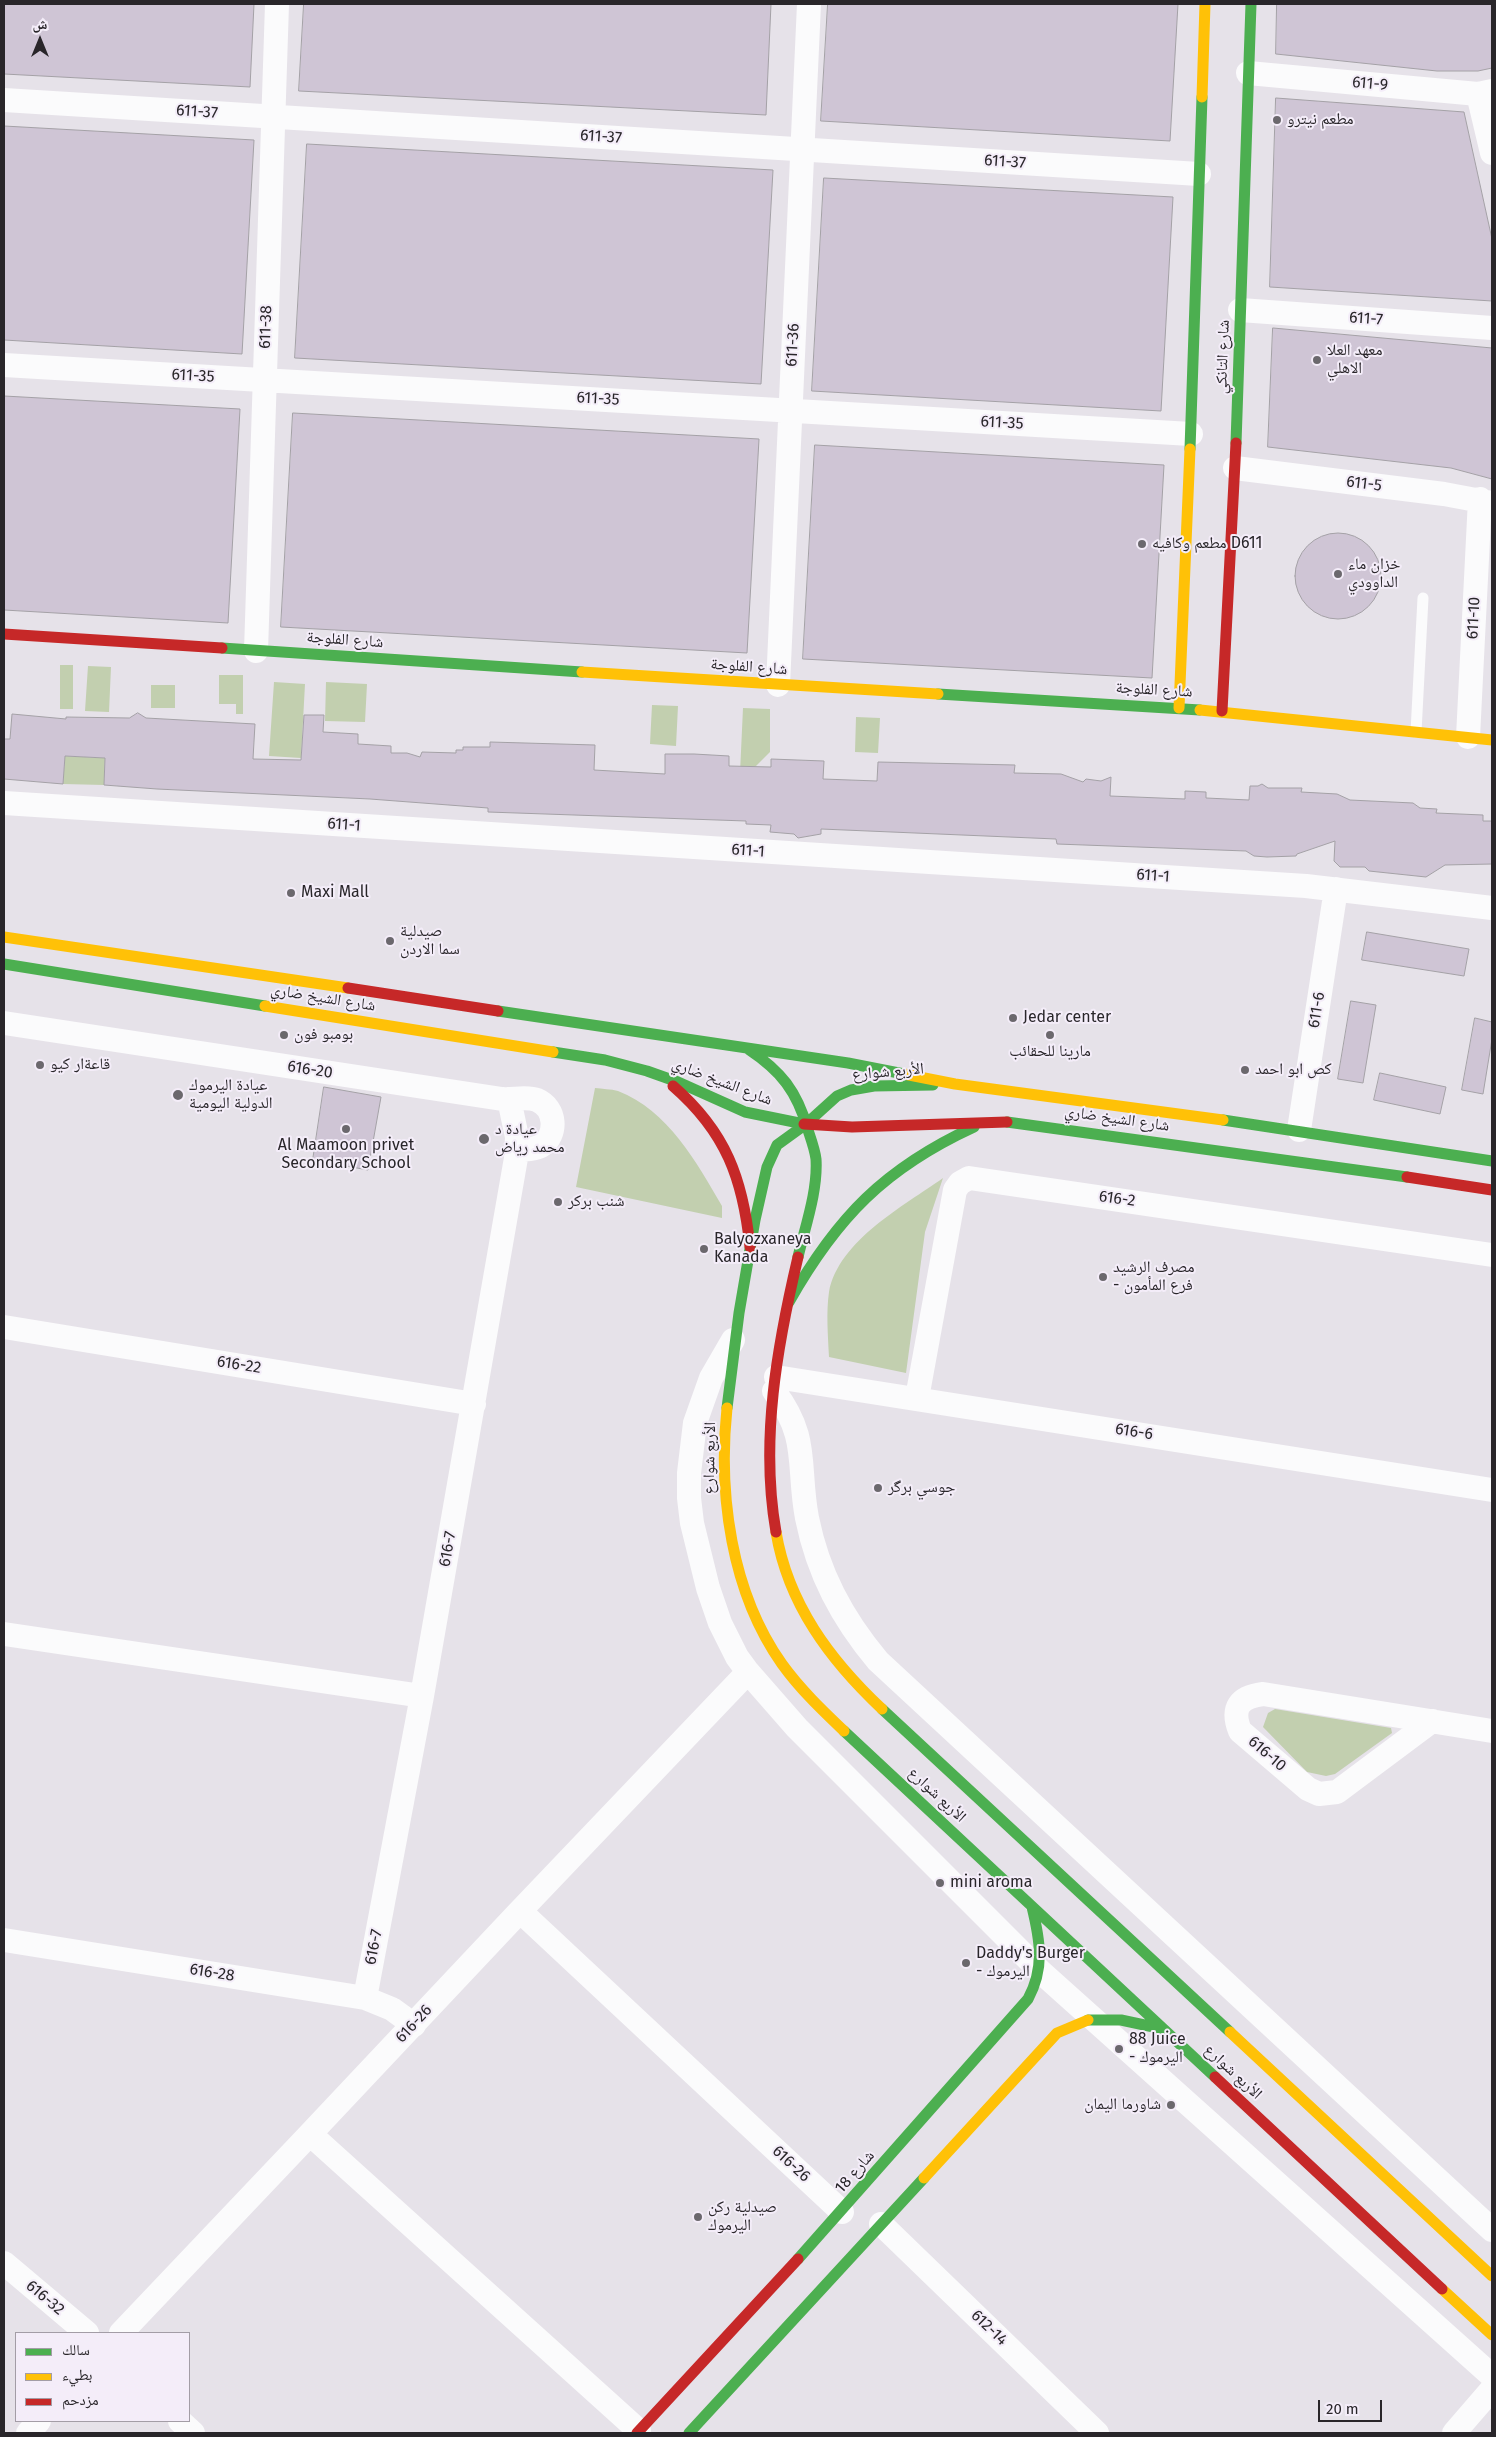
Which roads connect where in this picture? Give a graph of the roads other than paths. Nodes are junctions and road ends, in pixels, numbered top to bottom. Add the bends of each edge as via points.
1 (278, 4) edge
2 (809, 4) edge
3 (1205, 4) edge
4 (1251, 4) edge
5 (1248, 73) junction
6 (1485, 93) edge
7 (4, 100) edge
8 (274, 117) junction
9 (802, 149) junction
10 (1492, 153) edge
11 (1198, 174) junction
12 (1240, 310) junction
13 (1492, 328) edge
14 (4, 365) edge
15 (265, 380) junction
16 (790, 410) junction
17 (1191, 434) junction
18 (1236, 468) junction
19 (1486, 501) edge
20 (1423, 598) dead end
21 (4, 634) edge
22 (256, 650) junction
23 (778, 685) junction
24 (1179, 708) junction
25 (1222, 711) junction
26 (1416, 732) junction
27 (1468, 737) junction
28 (1492, 740) edge
29 (4, 803) edge
30 (1336, 890) junction
31 (1492, 908) edge
32 (4, 936) edge
33 (4, 964) edge
34 (4, 1023) edge
35 (748, 1048) junction
36 (658, 1075) junction
37 (955, 1084) junction
38 (509, 1099) junction
39 (988, 1121) junction
40 (805, 1124) junction
41 (1299, 1130) junction
42 (517, 1150) junction
43 (1492, 1161) edge
44 (1492, 1190) edge
45 (750, 1247) junction
46 (1492, 1256) edge
47 (789, 1302) junction
48 (4, 1327) edge
49 (734, 1337) junction
50 (775, 1384) junction
51 (917, 1398) junction
52 (474, 1404) junction
53 (1492, 1490) edge
54 (4, 1634) edge
55 (748, 1672) junction
56 (422, 1696) junction
57 (1432, 1721) junction
58 (1492, 1731) edge
59 (1032, 1907) junction
60 (520, 1911) junction
61 (4, 1940) edge
62 (1041, 1972) junction
63 (365, 1998) junction
64 (1093, 2018) junction
65 (414, 2025) junction
66 (1163, 2029) junction
67 (310, 2134) junction
68 (842, 2212) junction
69 (881, 2224) junction
70 (1492, 2230) edge
71 (4, 2263) edge
72 (1492, 2276) edge
73 (86, 2332) edge
74 (122, 2332) edge
75 (1492, 2335) edge
76 (1492, 2376) edge
77 (1492, 2389) edge
78 (38, 2422) edge
79 (181, 2422) edge
80 (638, 2432) edge
81 (28, 2433) edge
82 (194, 2433) edge
83 (688, 2433) edge
84 (1097, 2433) edge
85 (1454, 2433) edge

1 - 8 street, 611-38
2 - 9 street, 611-36
3 - 11 main road, شارع التانكي
4 - 5 main road, شارع التانكي
5 - 6 street, 611-9
5 - 12 main road, شارع التانكي
6 - 10 street
7 - 8 street, 611-37
8 - 9 street, 611-37
8 - 15 street, 611-38
9 - 11 street, 611-37
9 - 16 street, 611-36
11 - 17 main road, شارع التانكي
12 - 13 street, 611-7
12 - 18 main road, شارع التانكي
14 - 15 street, 611-35
15 - 16 street, 611-35
15 - 22 street, 611-38
16 - 17 street, 611-35
16 - 23 street, 611-36
17 - 24 main road, شارع التانكي
18 - 19 street, 611-5
18 - 25 main road, شارع التانكي
19 - 27 street, 611-10
20 - 26 lane
21 - 22 main road, شارع الفلوجة
22 - 23 main road, شارع الفلوجة
23 - 24 main road, شارع الفلوجة
24 - 25 main road, شارع الفلوجة
25 - 26 main road, شارع الفلوجة
26 - 27 main road, شارع الفلوجة
27 - 28 main road, شارع الفلوجة
29 - 30 street, 611-1
30 - 31 street, 611-1
30 - 41 street, 611-6
32 - 35 main road, شارع الشيخ ضاري
33 - 36 main road, شارع الشيخ ضاري via 605,1060
34 - 38 street, 616-20
35 - 37 main road, شارع الشيخ ضاري
35 - 40 main road, الأربع شوارع via 781,1075 796,1098
36 - 40 main road, شارع الشيخ ضاري via 755,1115
36 - 45 main road via 685,1095 708,1120 726,1149 740,1180 748,1213
37 - 40 main road, الأربع شوارع via 845,1092
37 - 41 main road, شارع الشيخ ضاري
38 - 42 street, 616-7
38 - 42 street, 616-20 via 536,1100 548,1108 553,1122 545,1142 532,1149
39 - 40 main road, شارع الشيخ ضاري via 857,1127
39 - 44 main road, شارع الشيخ ضاري via 1050,1126
39 - 47 main road via 926,1150 871,1191 824,1242
40 - 45 main road, الأربع شوارع via 774,1150
40 - 47 main road, الأربع شوارع via 814,1148 816,1169
41 - 43 main road, شارع الشيخ ضاري
42 - 52 street, 616-7
45 - 49 main road, الأربع شوارع
46 - 51 street, 616-2 via 969,1178 955,1190
47 - 50 main road, الأربع شوارع
48 - 52 street, 616-22
49 - 55 street via 711,1378 695,1423 689,1498 708,1588 720,1623
49 - 59 main road, الأربع شوارع via 724,1495 736,1562 759,1626 776,1656 802,1690
50 - 51 street, 616-6
50 - 70 street via 799,1437 807,1516 824,1579 852,1629 878,1661
50 - 72 main road, الأربع شوارع via 768,1464 774,1536 798,1603 836,1663
51 - 53 street, 616-6
52 - 56 street, 616-7
54 - 56 street
55 - 60 street
55 - 62 street via 797,1728
56 - 63 street, 616-7
57 - 57 street, 616-10 via 1336,1792 1319,1794 1308,1789 1240,1731 1235,1718 1238,1705 1248,1696 1263,1694
57 - 58 street, 616-10
59 - 62 main road, شارع 18 via 1040,1940
59 - 66 main road, الأربع شوارع
60 - 65 street, 616-26
60 - 68 street, 616-26
61 - 63 street, 616-28
62 - 64 street
62 - 68 main road, شارع 18 via 1028,2000
63 - 65 street, 616-28 via 392,2009
64 - 66 main road via 1106,2017
64 - 69 main road via 1068,2027 1048,2042
64 - 76 street
65 - 67 street, 616-26
66 - 75 main road, الأربع شوارع
67 - 74 street, 616-26
67 - 80 street
68 - 80 main road, شارع 18
69 - 83 main road
69 - 84 street, 612-14
71 - 73 street, 616-32
77 - 85 street
78 - 81 street
79 - 82 street

